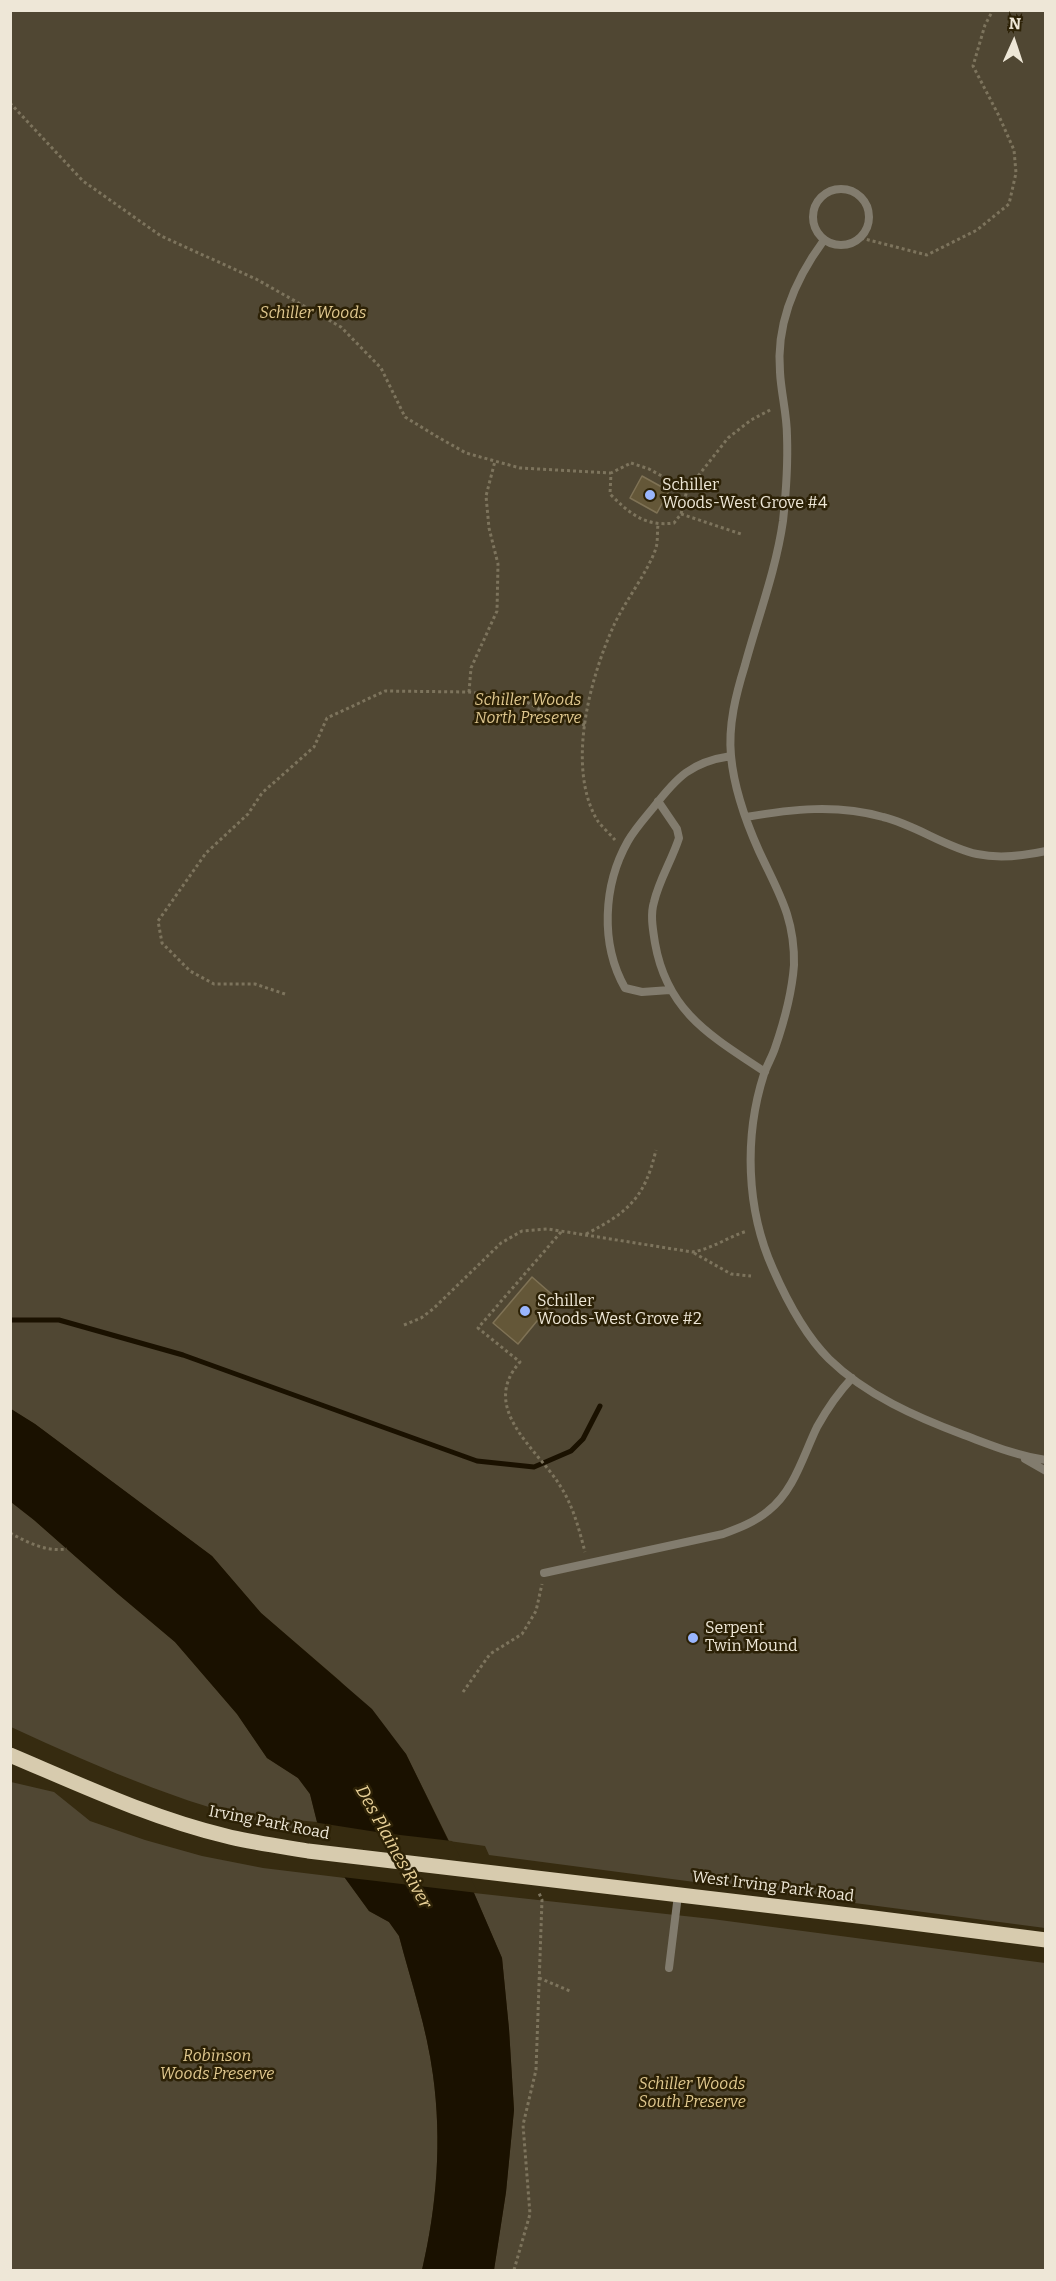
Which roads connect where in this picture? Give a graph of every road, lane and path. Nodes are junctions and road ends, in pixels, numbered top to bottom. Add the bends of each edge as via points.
1 (993, 10) edge
2 (10, 104) edge
3 (861, 238) junction
4 (824, 240) junction
5 (784, 403) junction
6 (495, 461) junction
7 (611, 473) junction
8 (687, 490) junction
9 (681, 514) junction
10 (658, 525) junction
11 (741, 534) dead end
12 (469, 692) junction
13 (585, 725) junction
14 (731, 756) junction
15 (658, 801) junction
16 (746, 817) junction
17 (624, 850) junction
18 (1046, 851) edge
19 (669, 990) junction
20 (285, 994) dead end
21 (765, 1072) junction
22 (656, 1150) dead end
23 (757, 1227) junction
24 (561, 1233) junction
25 (586, 1234) junction
26 (692, 1252) junction
27 (751, 1276) dead end
28 (404, 1325) dead end
29 (852, 1378) junction
30 (1021, 1456) junction
31 (1046, 1460) edge
32 (1046, 1471) edge
33 (10, 1533) edge
34 (67, 1549) dead end
35 (588, 1563) junction
36 (544, 1573) joint
37 (463, 1692) dead end
38 (11, 1755) edge
39 (496, 1873) joint
40 (678, 1894) junction
41 (542, 1900) dead end
42 (1046, 1940) edge
43 (669, 1968) dead end
44 (538, 1978) junction
45 (570, 1991) dead end
46 (514, 2271) edge

1 - 3 path via 973,66 1014,150 1016,173 1009,204 977,230 927,255
2 - 6 path via 83,181 161,236 256,279 341,327 381,368 405,417 466,453
3 - 4 lane via 841,246
3 - 4 lane via 868,229 868,206 852,190 842,189 831,190 815,207 814,228
4 - 5 lane via 802,273 786,314 779,355
5 - 8 path via 751,420 729,438
5 - 14 lane via 787,437 783,521 772,575 737,692
6 - 7 path via 520,468
6 - 12 path via 486,496 498,564 497,611 471,668
7 - 8 path via 631,463
7 - 10 path via 610,494 627,512
8 - 9 path
9 - 10 path via 674,524
9 - 11 path
10 - 13 path via 656,548 614,625 589,695
12 - 13 path via 525,701 552,717
12 - 20 path via 385,691 327,718 314,747 262,793 248,814 206,853 158,921 162,943 190,971 214,984 255,984
13 - 17 path via 581,757 586,792 597,820
14 - 15 lane via 687,770
14 - 16 lane
15 - 17 lane
15 - 19 lane via 679,838 653,904 656,949
16 - 18 lane via 811,808 844,809 909,824 976,854 1025,855
16 - 21 lane via 787,910 793,946 794,968 785,1015
17 - 19 lane via 608,909 614,967 625,988 642,992
19 - 21 lane via 700,1026
21 - 23 lane via 756,1105 752,1153
22 - 25 path via 640,1193 616,1217
23 - 26 path
23 - 29 lane via 771,1266 798,1319 828,1358
24 - 25 path
24 - 28 path via 536,1228 513,1235 434,1309
24 - 35 path via 478,1328 520,1362 507,1386 513,1425 560,1484 575,1515
25 - 26 path
26 - 27 path via 731,1274
29 - 30 lane via 933,1423
29 - 35 lane via 837,1394 784,1495 769,1511 723,1534
30 - 31 lane
30 - 32 lane
33 - 34 path via 35,1546 55,1551
35 - 36 lane
36 - 37 path via 536,1611 522,1634 490,1654
38 - 39 main road, Irving Park Road via 118,1801 227,1836 308,1851
39 - 40 main road, West Irving Park Road
40 - 42 main road, West Irving Park Road
40 - 43 lane
41 - 44 path
44 - 45 path
44 - 46 path via 536,2070 523,2125 530,2214

